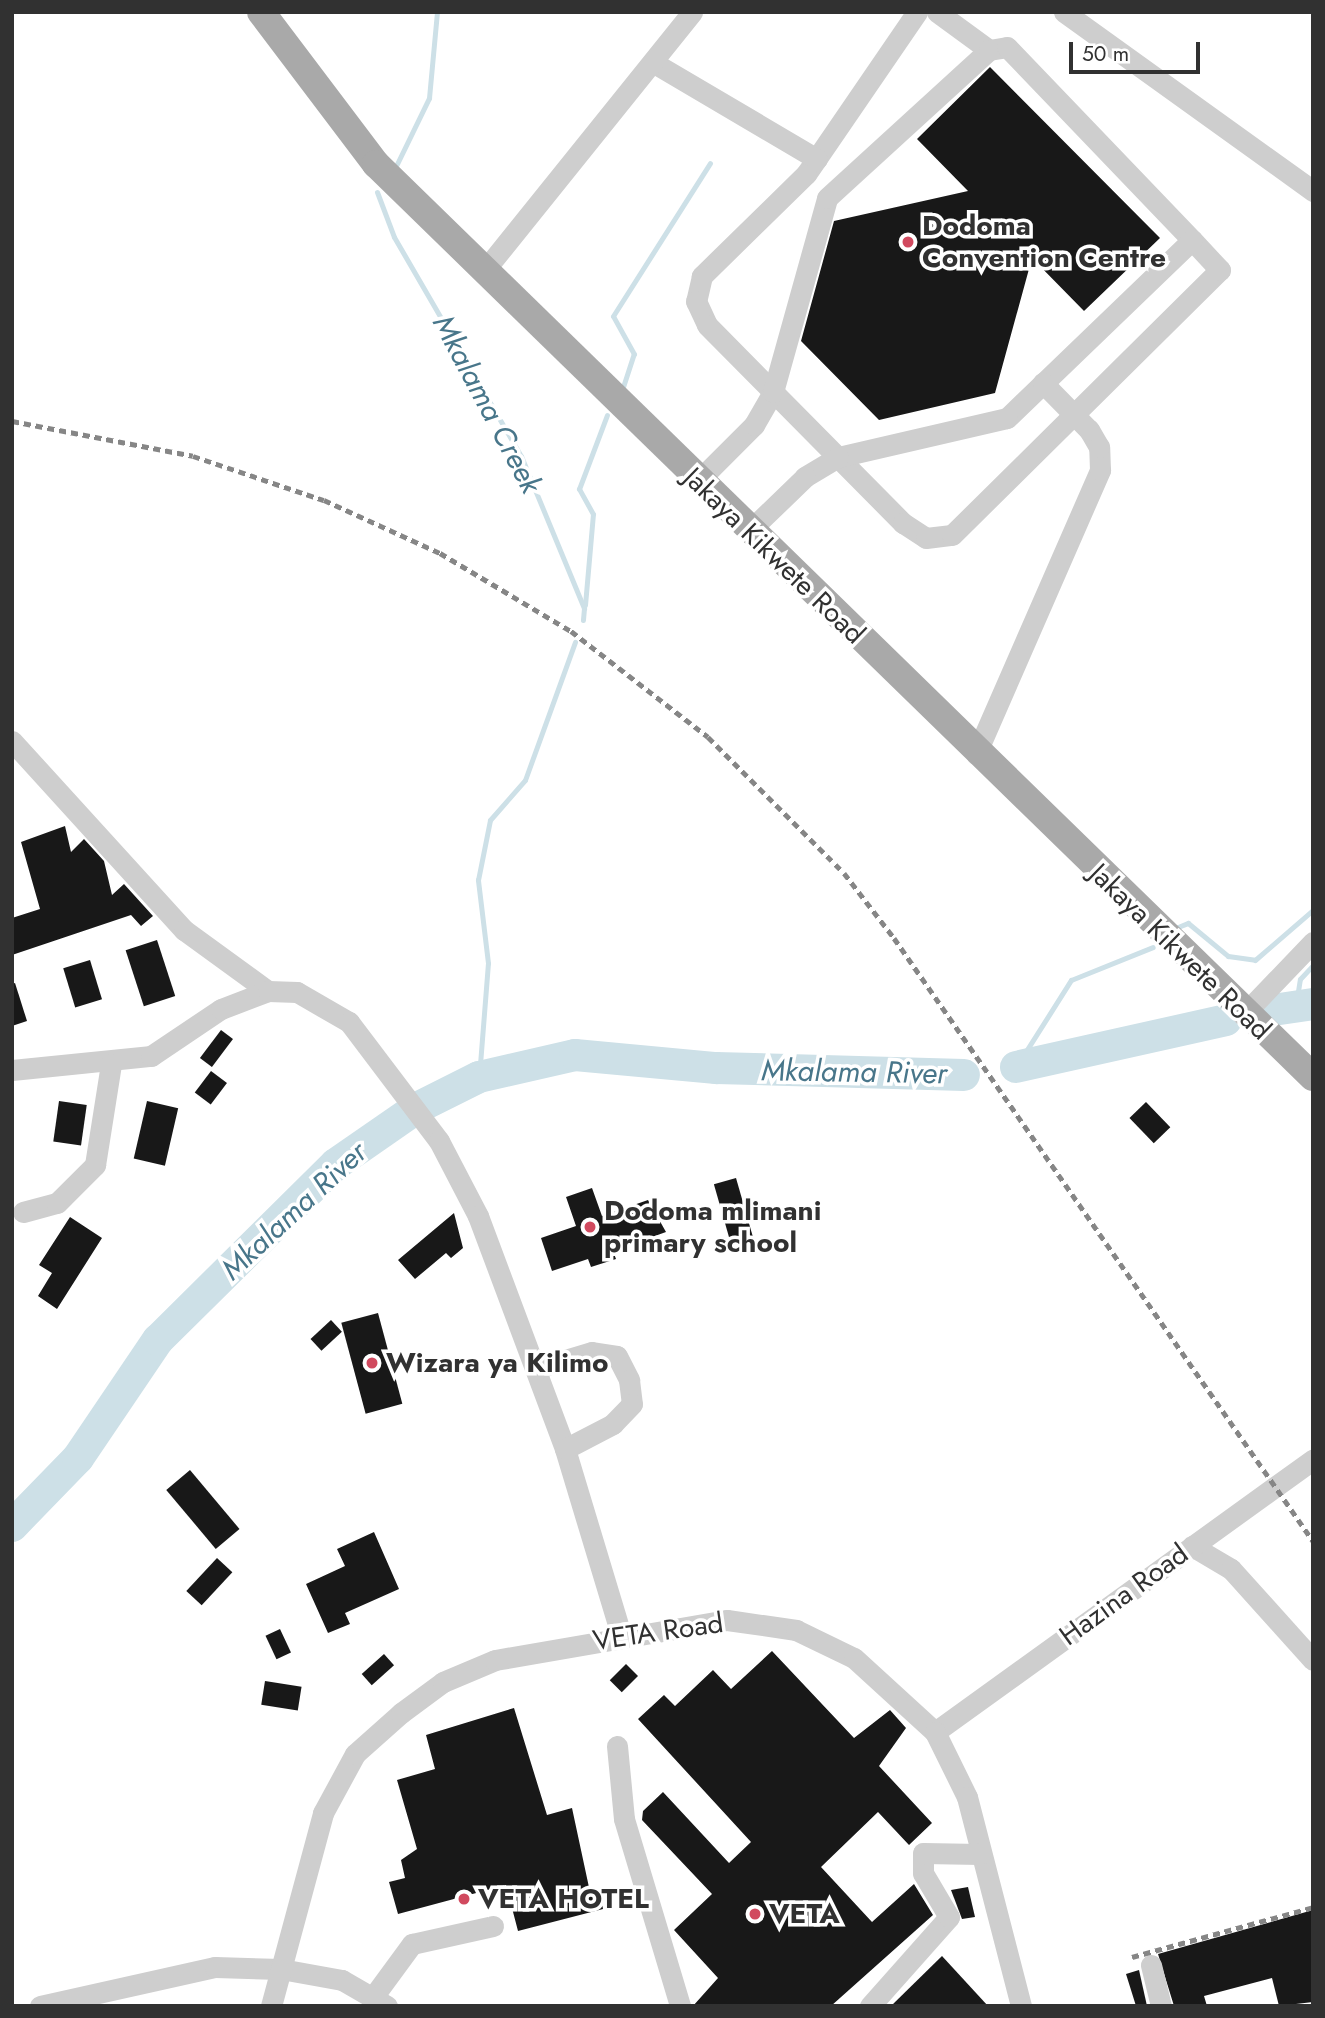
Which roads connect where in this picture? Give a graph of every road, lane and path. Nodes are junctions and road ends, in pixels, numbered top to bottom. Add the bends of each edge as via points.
1 (261, 12) edge
2 (692, 12) edge
3 (917, 12) edge
4 (937, 12) edge
5 (1064, 12) edge
6 (989, 50) junction
7 (654, 63) junction
8 (817, 159) junction
9 (1313, 191) edge
10 (1192, 240) junction
11 (484, 271) junction
12 (1043, 383) junction
13 (773, 392) junction
14 (1074, 415) junction
15 (838, 457) junction
16 (698, 481) junction
17 (750, 531) junction
18 (12, 741) edge
19 (976, 754) junction
20 (1313, 942) edge
21 (268, 991) junction
22 (1242, 1015) junction
23 (111, 1064) junction
24 (12, 1070) edge
25 (1313, 1077) edge
26 (23, 1212) dead end
27 (535, 1369) junction
28 (565, 1448) junction
29 (1313, 1459) edge
30 (1192, 1546) junction
31 (621, 1634) junction
32 (1313, 1660) edge
33 (935, 1732) junction
34 (617, 1746) dead end
35 (980, 1854) junction
36 (494, 1926) dead end
37 (1151, 1965) dead end
38 (281, 1969) junction
39 (380, 2001) edge
40 (40, 2006) edge
41 (271, 2006) edge
42 (680, 2006) edge
43 (870, 2006) edge
44 (1021, 2006) edge
45 (1161, 2006) edge

1 - 11 main road, Jakaya Kikwete Road via 376,164
2 - 7 street
3 - 8 street
4 - 6 street
5 - 9 street
6 - 10 street via 1007,47
6 - 13 street via 827,198
7 - 8 street
7 - 11 street
8 - 13 street via 702,276 696,301 707,325
10 - 12 street
10 - 14 street via 1220,270
11 - 16 main road, Jakaya Kikwete Road
12 - 14 street
12 - 15 street via 1007,418
13 - 15 street
13 - 16 street via 754,425
14 - 15 street via 952,535 926,537 903,523
14 - 19 street via 1100,447 1100,470
15 - 17 street via 805,477
16 - 17 main road, Jakaya Kikwete Road
17 - 19 main road, Jakaya Kikwete Road
18 - 21 street via 184,930
19 - 22 main road, Jakaya Kikwete Road
20 - 22 street
21 - 23 street via 221,1009 151,1056
21 - 27 street via 297,992 349,1022 416,1108 478,1216
22 - 25 main road, Jakaya Kikwete Road
23 - 24 street
23 - 26 street via 95,1166 57,1203
27 - 28 street
27 - 28 street via 592,1352 617,1356 629,1380 632,1404 613,1424
28 - 31 street
29 - 30 street, Hazina Road
30 - 32 street via 1231,1569
30 - 33 street, Hazina Road
31 - 33 street, VETA Road via 727,1620 796,1630 854,1658
31 - 38 street, VETA Road via 495,1660 443,1682 355,1754 323,1813
33 - 35 street, VETA Road via 967,1797
34 - 42 street via 624,1819
35 - 43 street via 923,1853 923,1873 949,1917
35 - 44 street, VETA Road
36 - 39 street via 412,1944
37 - 45 street
38 - 39 street via 342,1980
38 - 40 street via 215,1967
38 - 41 street, VETA Road

